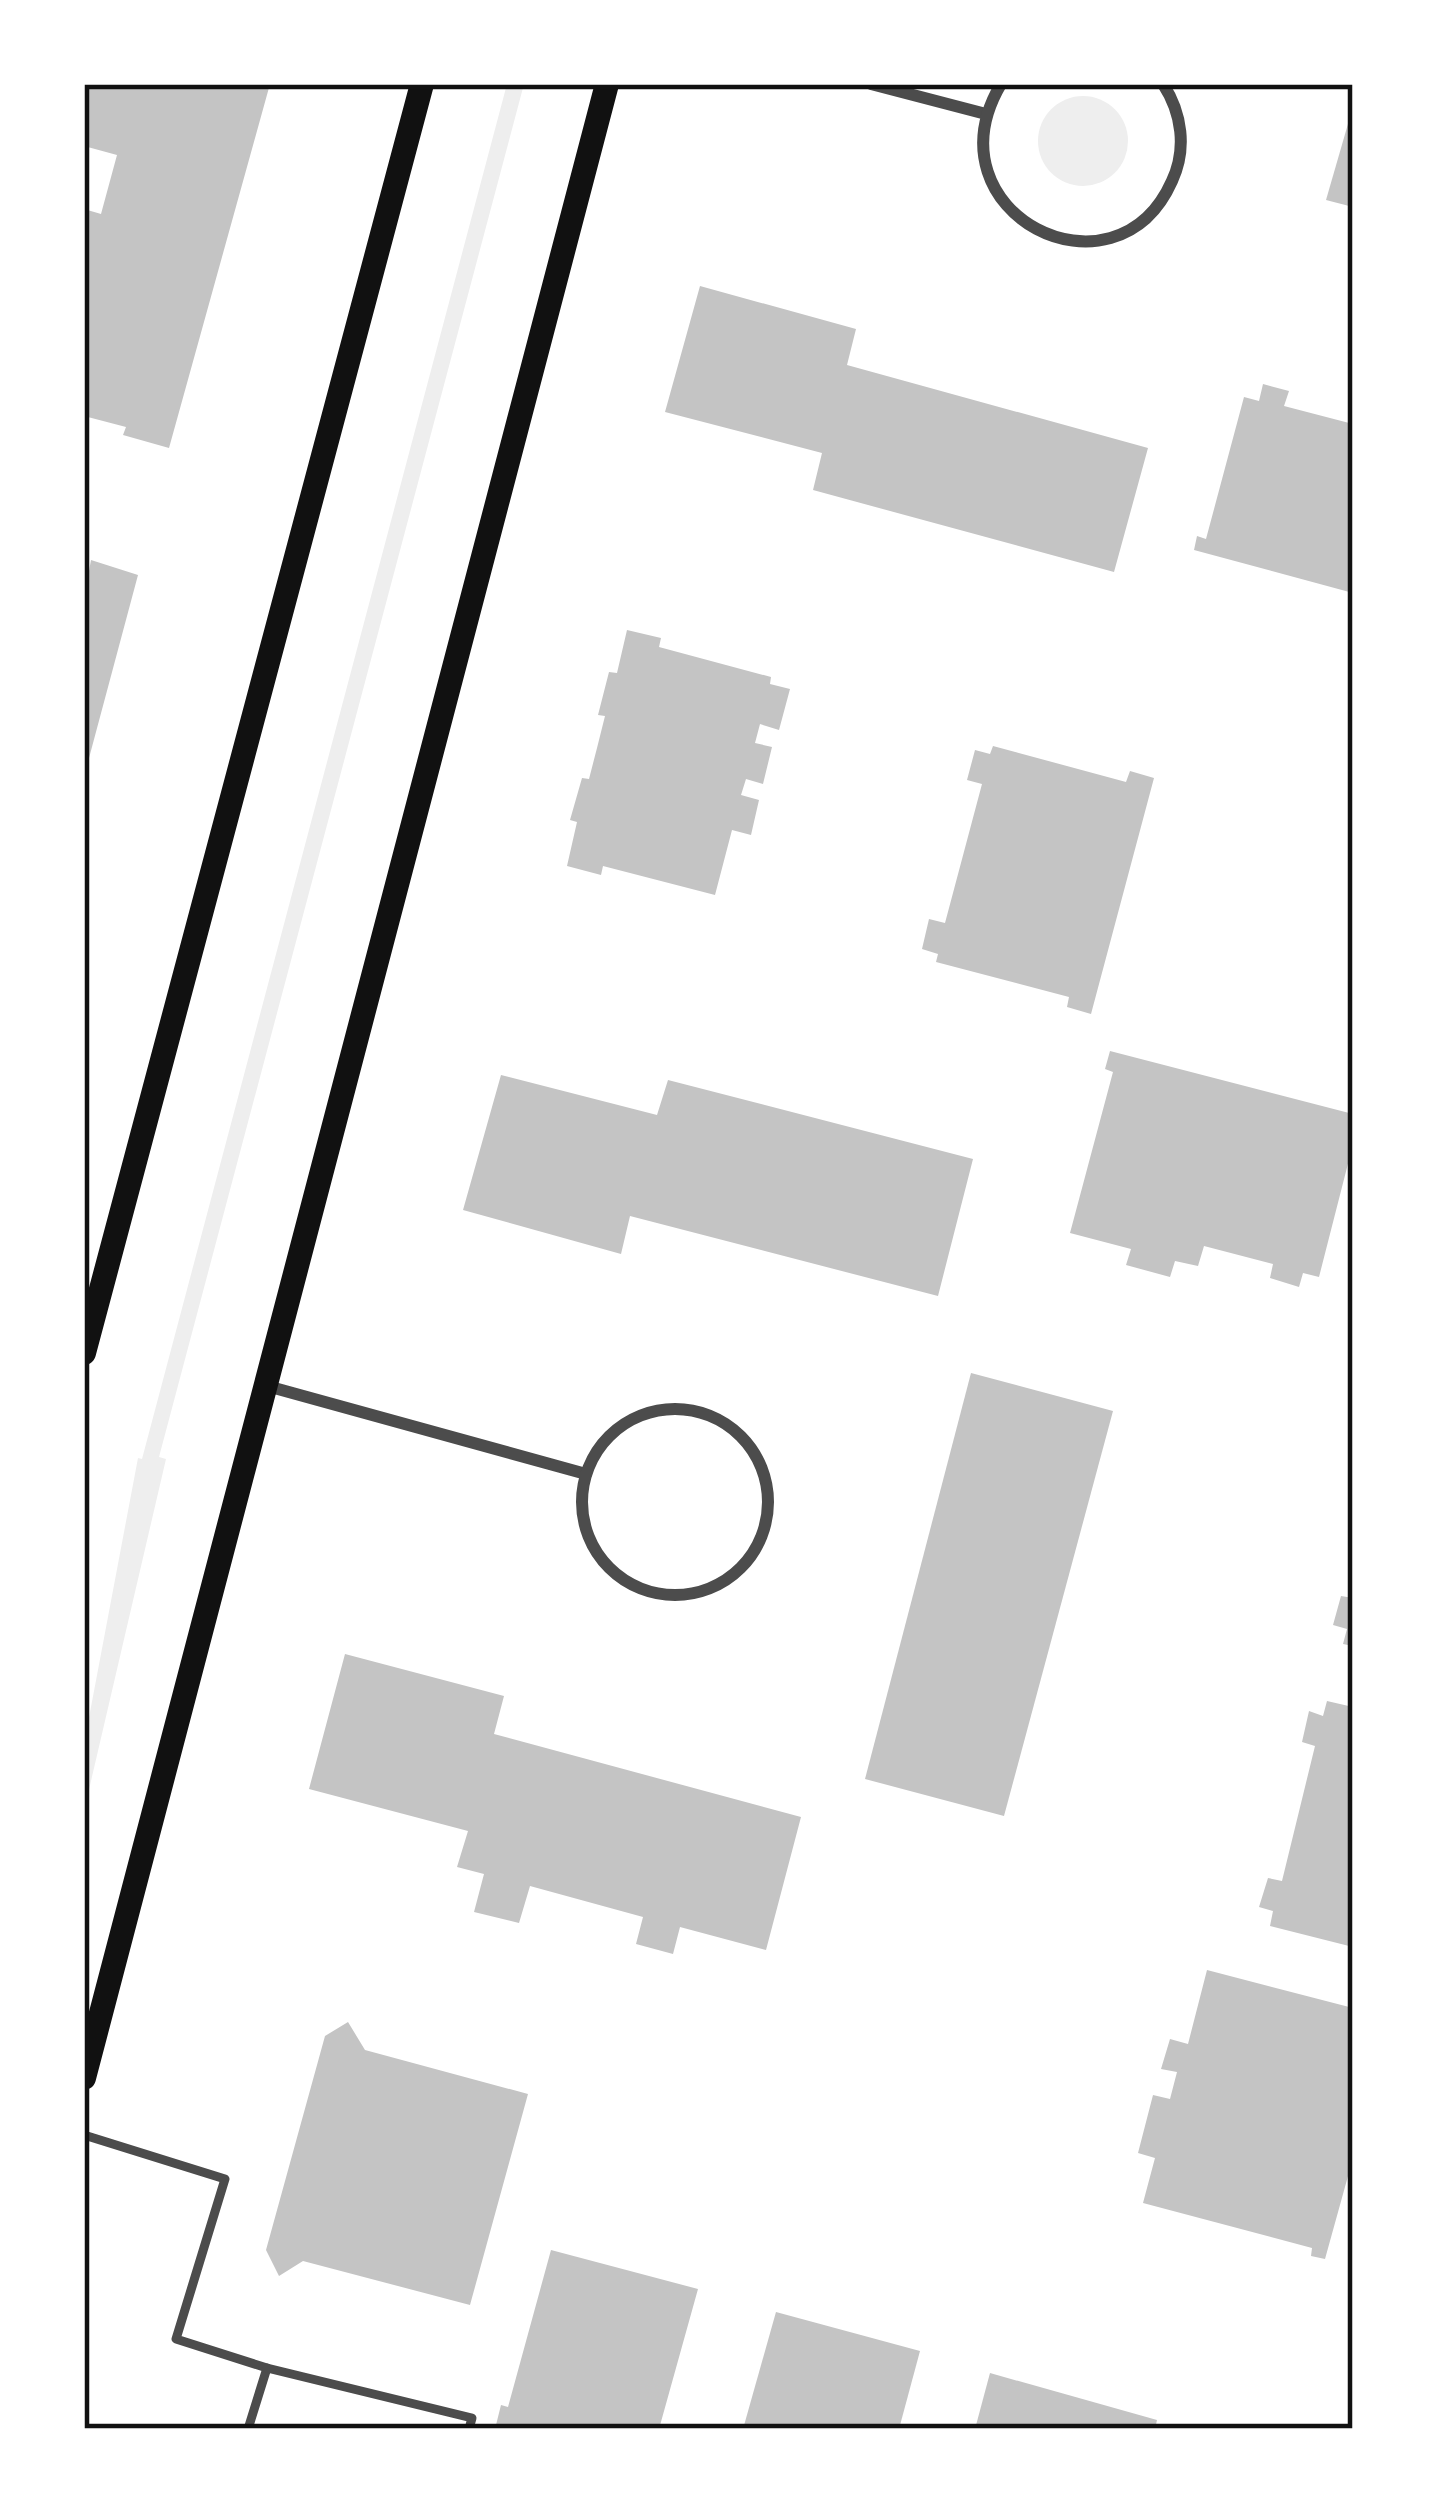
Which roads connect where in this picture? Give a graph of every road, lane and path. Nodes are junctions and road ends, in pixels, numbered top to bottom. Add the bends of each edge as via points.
1 (422, 84) edge
2 (607, 84) edge
3 (871, 84) edge
4 (1001, 84) edge
5 (1163, 84) edge
6 (986, 114) junction
7 (84, 1353) edge
8 (267, 1386) junction
9 (586, 1474) junction
10 (84, 2078) edge
11 (84, 2135) edge
12 (267, 2368) junction
13 (248, 2429) edge
14 (470, 2429) edge

1 - 7 main road
2 - 8 main road
3 - 6 street
4 - 6 street
5 - 6 street via 1180,122 1175,174 1146,218 1098,240 1044,234 1002,201 982,151
8 - 9 street
8 - 10 main road
9 - 9 street via 582,1506 596,1553 647,1592 680,1596 712,1588 740,1569 765,1526 768,1493 758,1461 738,1433 693,1411 628,1422
11 - 12 lane via 225,2179 176,2339
12 - 13 lane
12 - 14 lane via 472,2418

